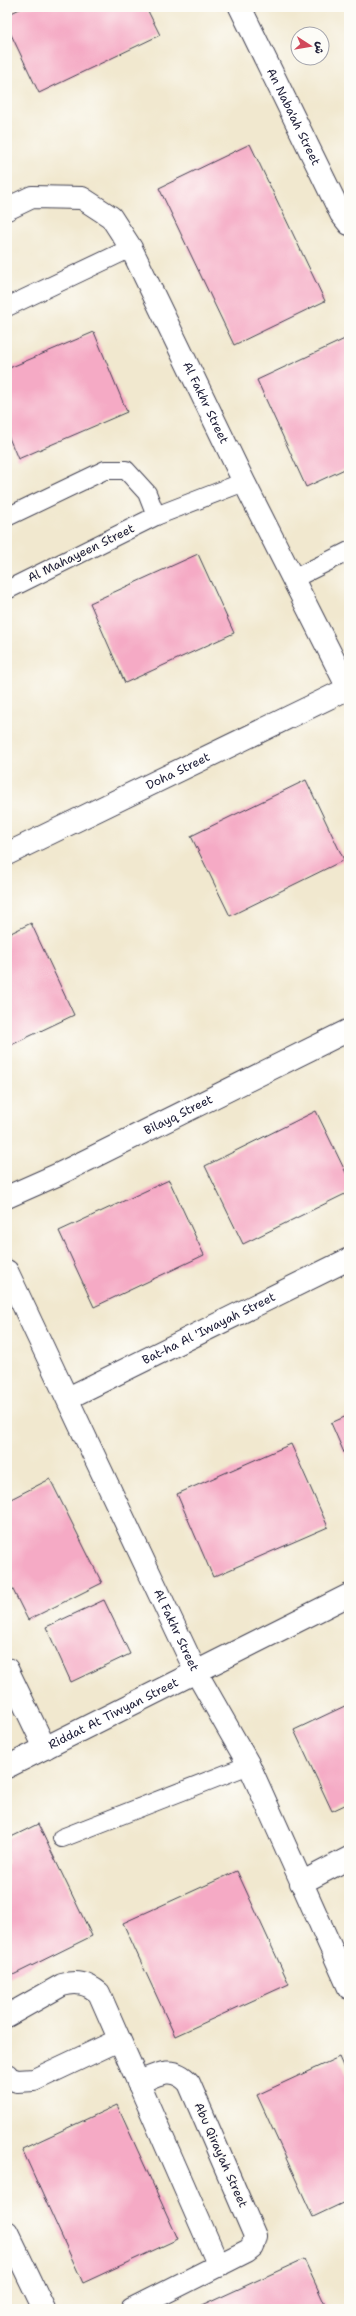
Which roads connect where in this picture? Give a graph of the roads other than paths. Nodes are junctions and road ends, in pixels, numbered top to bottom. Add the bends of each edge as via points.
1 (240, 7) edge
2 (7, 209) edge
3 (349, 224) edge
4 (131, 248) junction
5 (7, 307) edge
6 (244, 482) junction
7 (156, 516) junction
8 (7, 517) edge
9 (349, 551) edge
10 (293, 579) junction
11 (7, 590) edge
12 (349, 689) edge
13 (7, 854) edge
14 (349, 1030) edge
15 (7, 1197) edge
16 (349, 1259) edge
17 (7, 1271) edge
18 (68, 1398) junction
19 (349, 1595) edge
20 (7, 1669) edge
21 (196, 1672) junction
22 (45, 1748) junction
23 (249, 1765) junction
24 (7, 1768) edge
25 (62, 1838) dead end
26 (349, 1858) edge
27 (301, 1883) junction
28 (349, 1988) edge
29 (7, 2016) edge
30 (119, 2040) junction
31 (7, 2075) edge
32 (138, 2083) junction
33 (7, 2232) edge
34 (219, 2266) junction
35 (44, 2309) edge
36 (132, 2309) edge

1 - 3 street, An Naba'ah Street via 340,214
2 - 4 street, Al Fakhr Street via 32,197 82,198 111,217
4 - 5 lane
4 - 6 street, Al Fakhr Street
6 - 7 lane, Al Mahayeen Street
6 - 10 street, Al Fakhr Street
7 - 8 lane via 147,493 126,470 105,470
7 - 11 lane, Al Mahayeen Street
9 - 10 lane
10 - 12 street, Al Fakhr Street
12 - 13 street, Doha Street
14 - 15 street, Bilayq Street
16 - 18 street, Bat-ha Al 'Iwayah Street
17 - 18 street, Al Fakhr Street
18 - 21 street, Al Fakhr Street
19 - 21 street, Riddat At Tiwyan Street
20 - 22 street
21 - 22 street, Riddat At Tiwyan Street
21 - 23 street, Al Fakhr Street
22 - 24 street, Riddat At Tiwyan Street
23 - 25 lane
23 - 27 street, Al Fakhr Street
26 - 27 street
27 - 28 street, Al Fakhr Street
29 - 30 street via 62,1985 82,1983 99,1993
30 - 31 street via 34,2080 17,2082
30 - 32 street
32 - 34 street
32 - 34 street, Abu Qiray'ah Street via 164,2071 178,2073 189,2083 254,2231 255,2241 252,2247
33 - 35 street
34 - 36 street, Abu Qiray'ah Street

